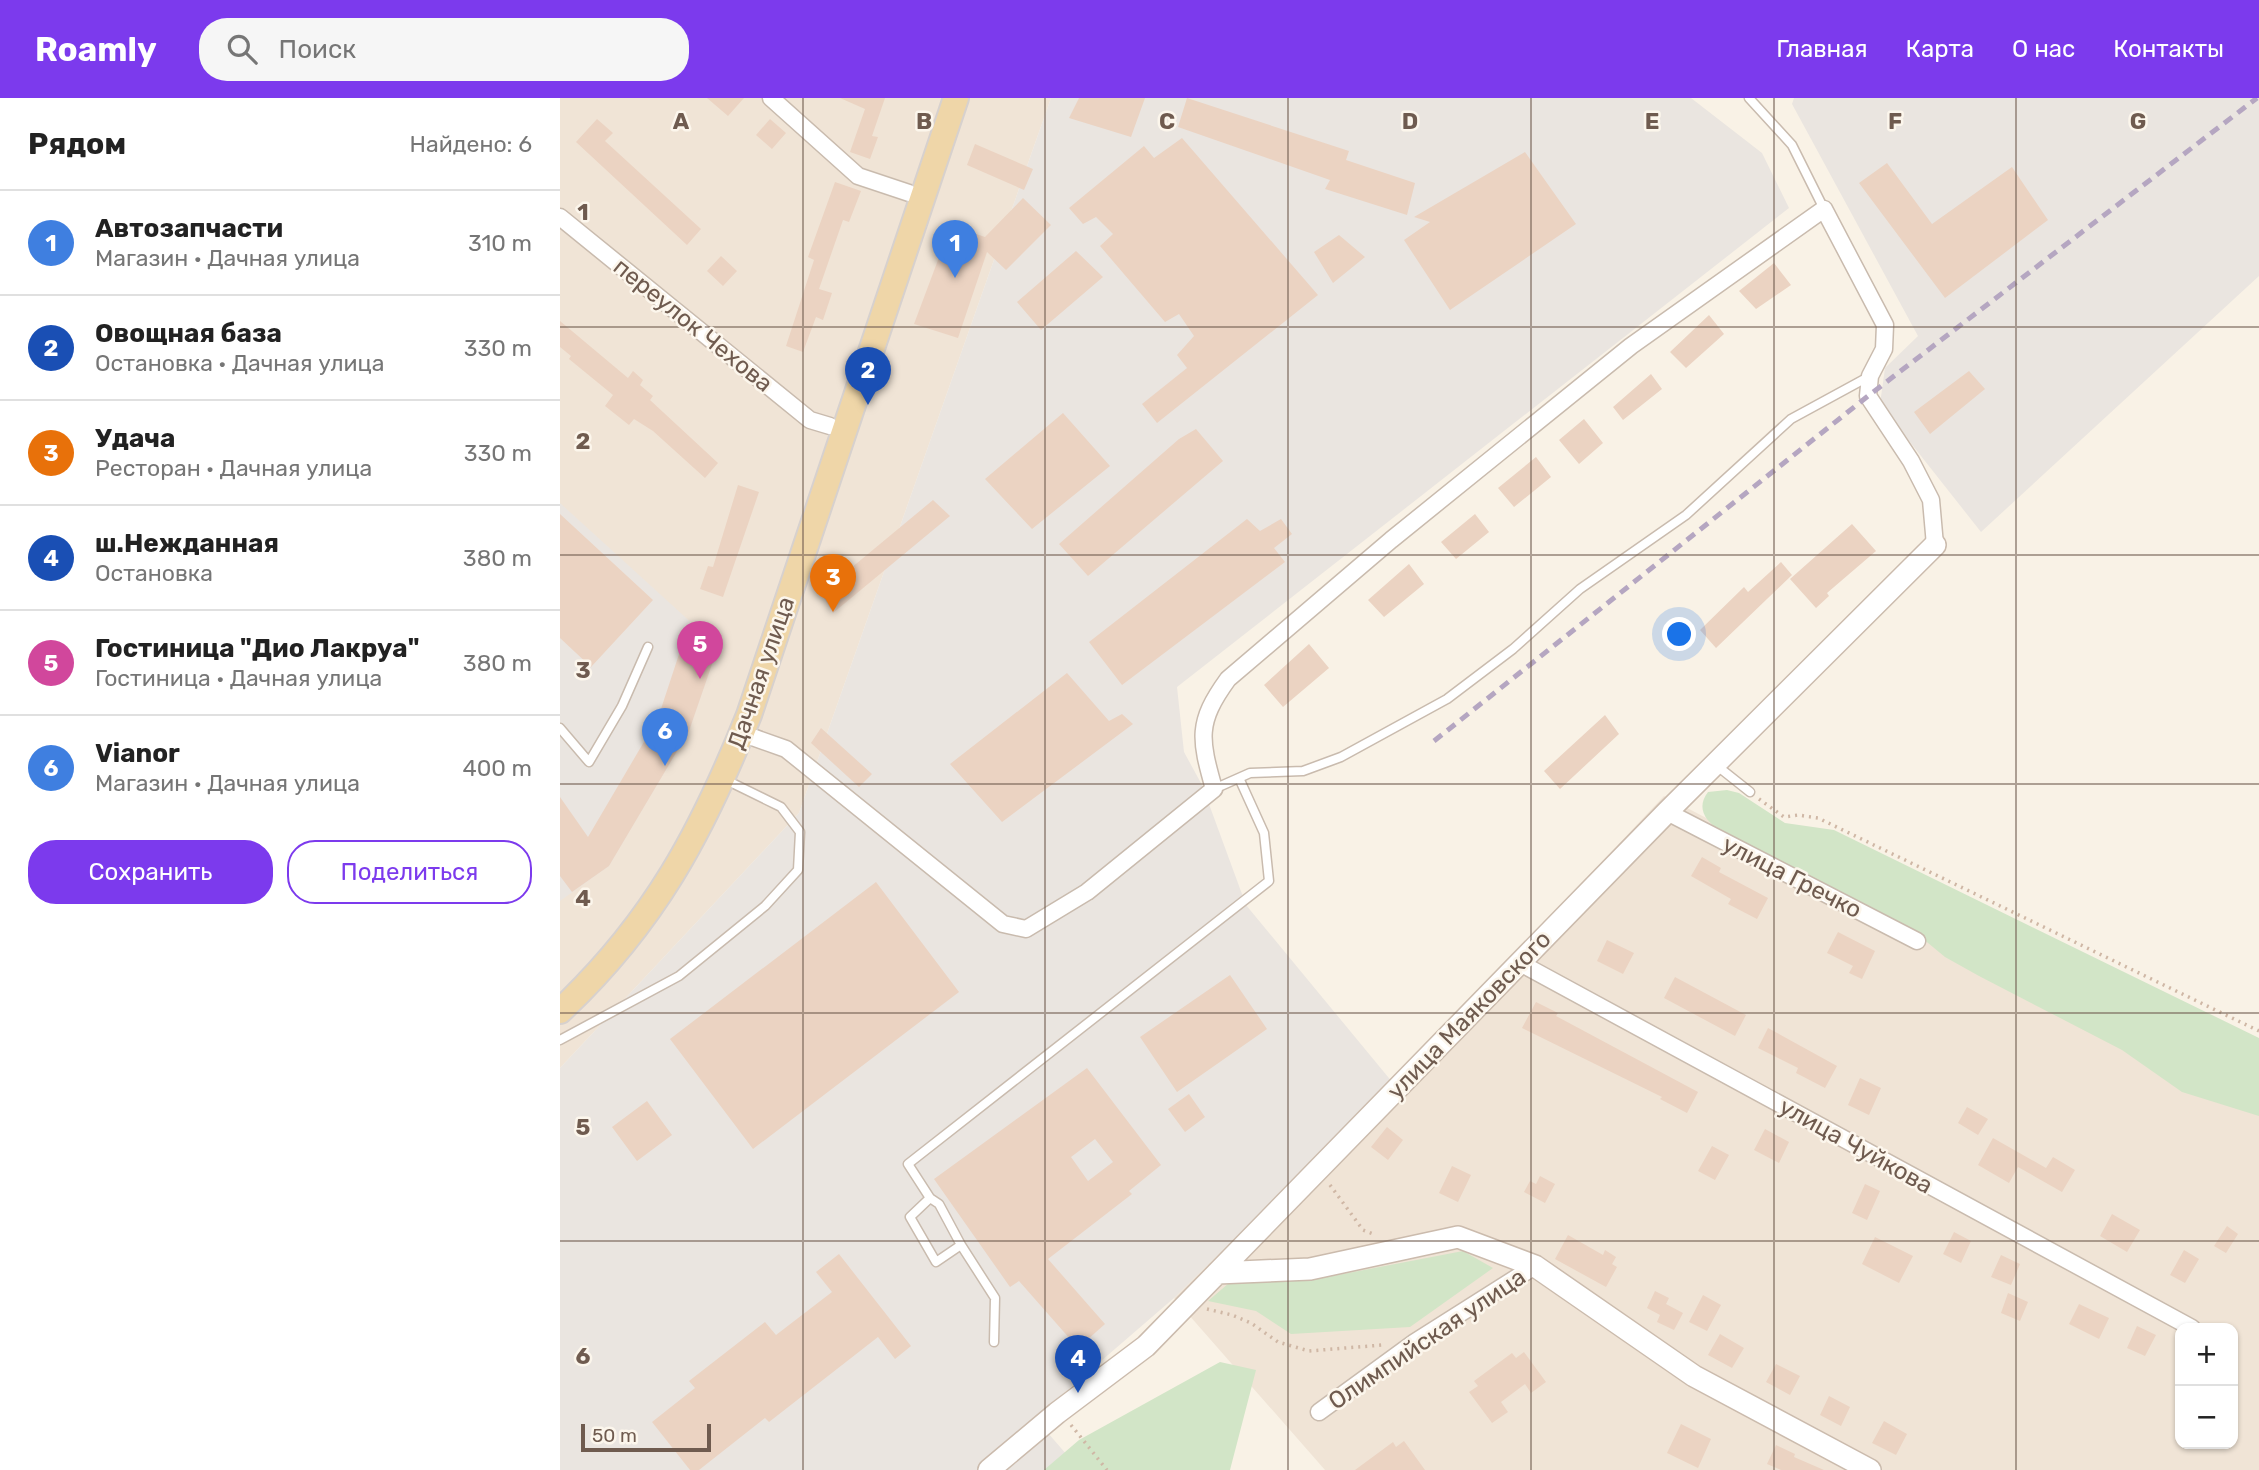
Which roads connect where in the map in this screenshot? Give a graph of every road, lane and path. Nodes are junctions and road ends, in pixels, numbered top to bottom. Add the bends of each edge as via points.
1 (771, 98) edge
2 (941, 98) edge
3 (956, 98) edge
4 (1749, 98) edge
5 (916, 196) junction
6 (1824, 209) junction
7 (560, 217) edge
8 (1870, 376) junction
9 (836, 429) junction
10 (1935, 545) joint
11 (648, 647) dead end
12 (560, 728) edge
13 (735, 731) junction
14 (1715, 764) junction
15 (1239, 778) junction
16 (723, 779) junction
17 (1214, 789) junction
18 (1750, 792) joint
19 (1667, 812) junction
20 (1917, 941) dead end
21 (1520, 963) junction
22 (560, 991) edge
23 (560, 1010) edge
24 (2259, 1031) edge
25 (560, 1040) edge
26 (1319, 1169) junction
27 (930, 1198) junction
28 (961, 1245) junction
29 (1404, 1248) junction
30 (1535, 1266) junction
31 (1217, 1273) junction
32 (1186, 1305) junction
33 (2183, 1323) edge
34 (994, 1342) dead end
35 (1415, 1342) junction
36 (1319, 1412) dead end
37 (1057, 1413) junction
38 (989, 1470) edge
39 (1107, 1470) edge
40 (1870, 1470) edge

1 - 5 street via 858,176
2 - 5 main road, Дачная улица
3 - 5 main road, Дачная улица
4 - 6 lane via 1792,145
5 - 9 main road, Дачная улица
6 - 8 street via 1885,325 1884,349
6 - 17 street via 1631,346 1228,679 1209,705 1202,744
7 - 9 street, переулок Чехова via 810,420
8 - 10 street via 1868,396 1931,500
8 - 15 lane via 1791,419 1686,515 1580,589 1513,649 1447,699 1341,757 1303,771 1250,773
9 - 13 main road, Дачная улица
10 - 14 street, улица Маяковского
11 - 12 lane via 622,706 589,762
13 - 16 main road, Дачная улица
13 - 17 street via 786,749 1003,924 1026,929 1087,892
13 - 22 main road, Дачная улица via 650,884 614,933
14 - 18 lane
14 - 19 street, улица Маяковского
15 - 17 lane
15 - 27 lane via 1264,833 1269,881 908,1164
16 - 23 main road, Дачная улица via 661,895 625,942
16 - 25 lane via 781,807 800,832 798,870 765,906 679,976
18 - 24 path via 1784,817 1818,818
19 - 20 street, улица Гречко
19 - 21 street, улица Маяковского
21 - 26 street, улица Маяковского
21 - 33 street, улица Чуйкова
26 - 29 path via 1363,1230
26 - 31 street, улица Маяковского
27 - 28 lane via 939,1204
27 - 28 lane via 910,1217 936,1262
28 - 34 lane via 995,1298
29 - 30 street, Олимпийская улица via 1458,1237
29 - 31 street, Олимпийская улица via 1310,1269
30 - 35 street, Олимпийская улица
30 - 40 street, Олимпийская улица via 1694,1376
31 - 32 street, улица Маяковского
32 - 35 path via 1231,1315 1278,1342 1309,1351
32 - 37 street, улица Маяковского via 1146,1346
35 - 36 street, Олимпийская улица
37 - 38 street, улица Маяковского
37 - 39 path

